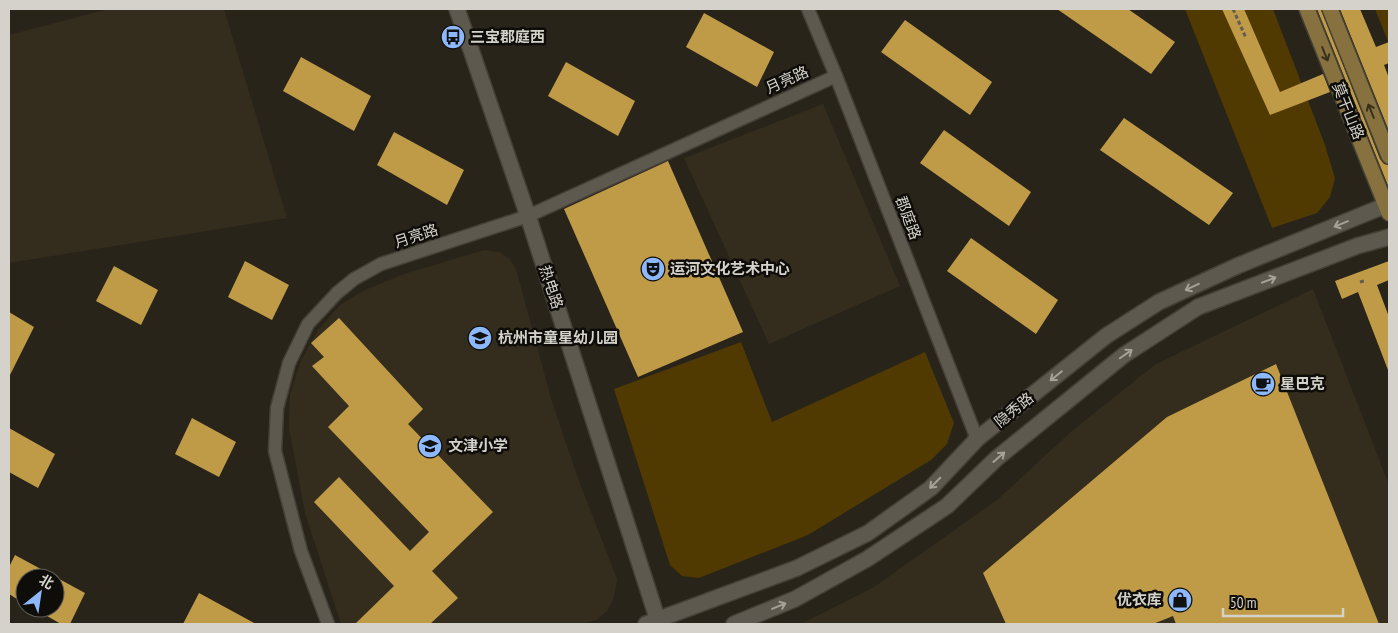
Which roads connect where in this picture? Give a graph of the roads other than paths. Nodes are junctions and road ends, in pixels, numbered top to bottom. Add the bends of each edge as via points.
1 (457, 9) edge
2 (808, 9) edge
3 (1307, 9) edge
4 (1330, 9) edge
5 (836, 76) junction
6 (1389, 156) edge
7 (1388, 207) edge
8 (528, 216) junction
9 (1389, 237) edge
10 (977, 439) junction
11 (654, 623) edge
12 (328, 624) edge
13 (734, 624) edge

1 - 8 main road, 热电路
2 - 5 street, 郡庭路
3 -> 7 main road, 莫干山路
6 -> 4 main road, 莫干山路
5 - 8 street, 月亮路
5 - 10 street, 郡庭路
7 -> 10 main road, 隐秀路 via 1237,266 1160,302 1106,336
8 - 11 main road, 热电路
8 - 12 street, 月亮路 via 381,264 337,294 308,324 300,340 289,363 277,408 275,451 301,551
13 -> 9 main road, 隐秀路 via 803,595 867,559 947,506 997,458 1124,355 1198,307 1357,246
10 -> 11 main road, 隐秀路 via 931,488 868,532 797,568

